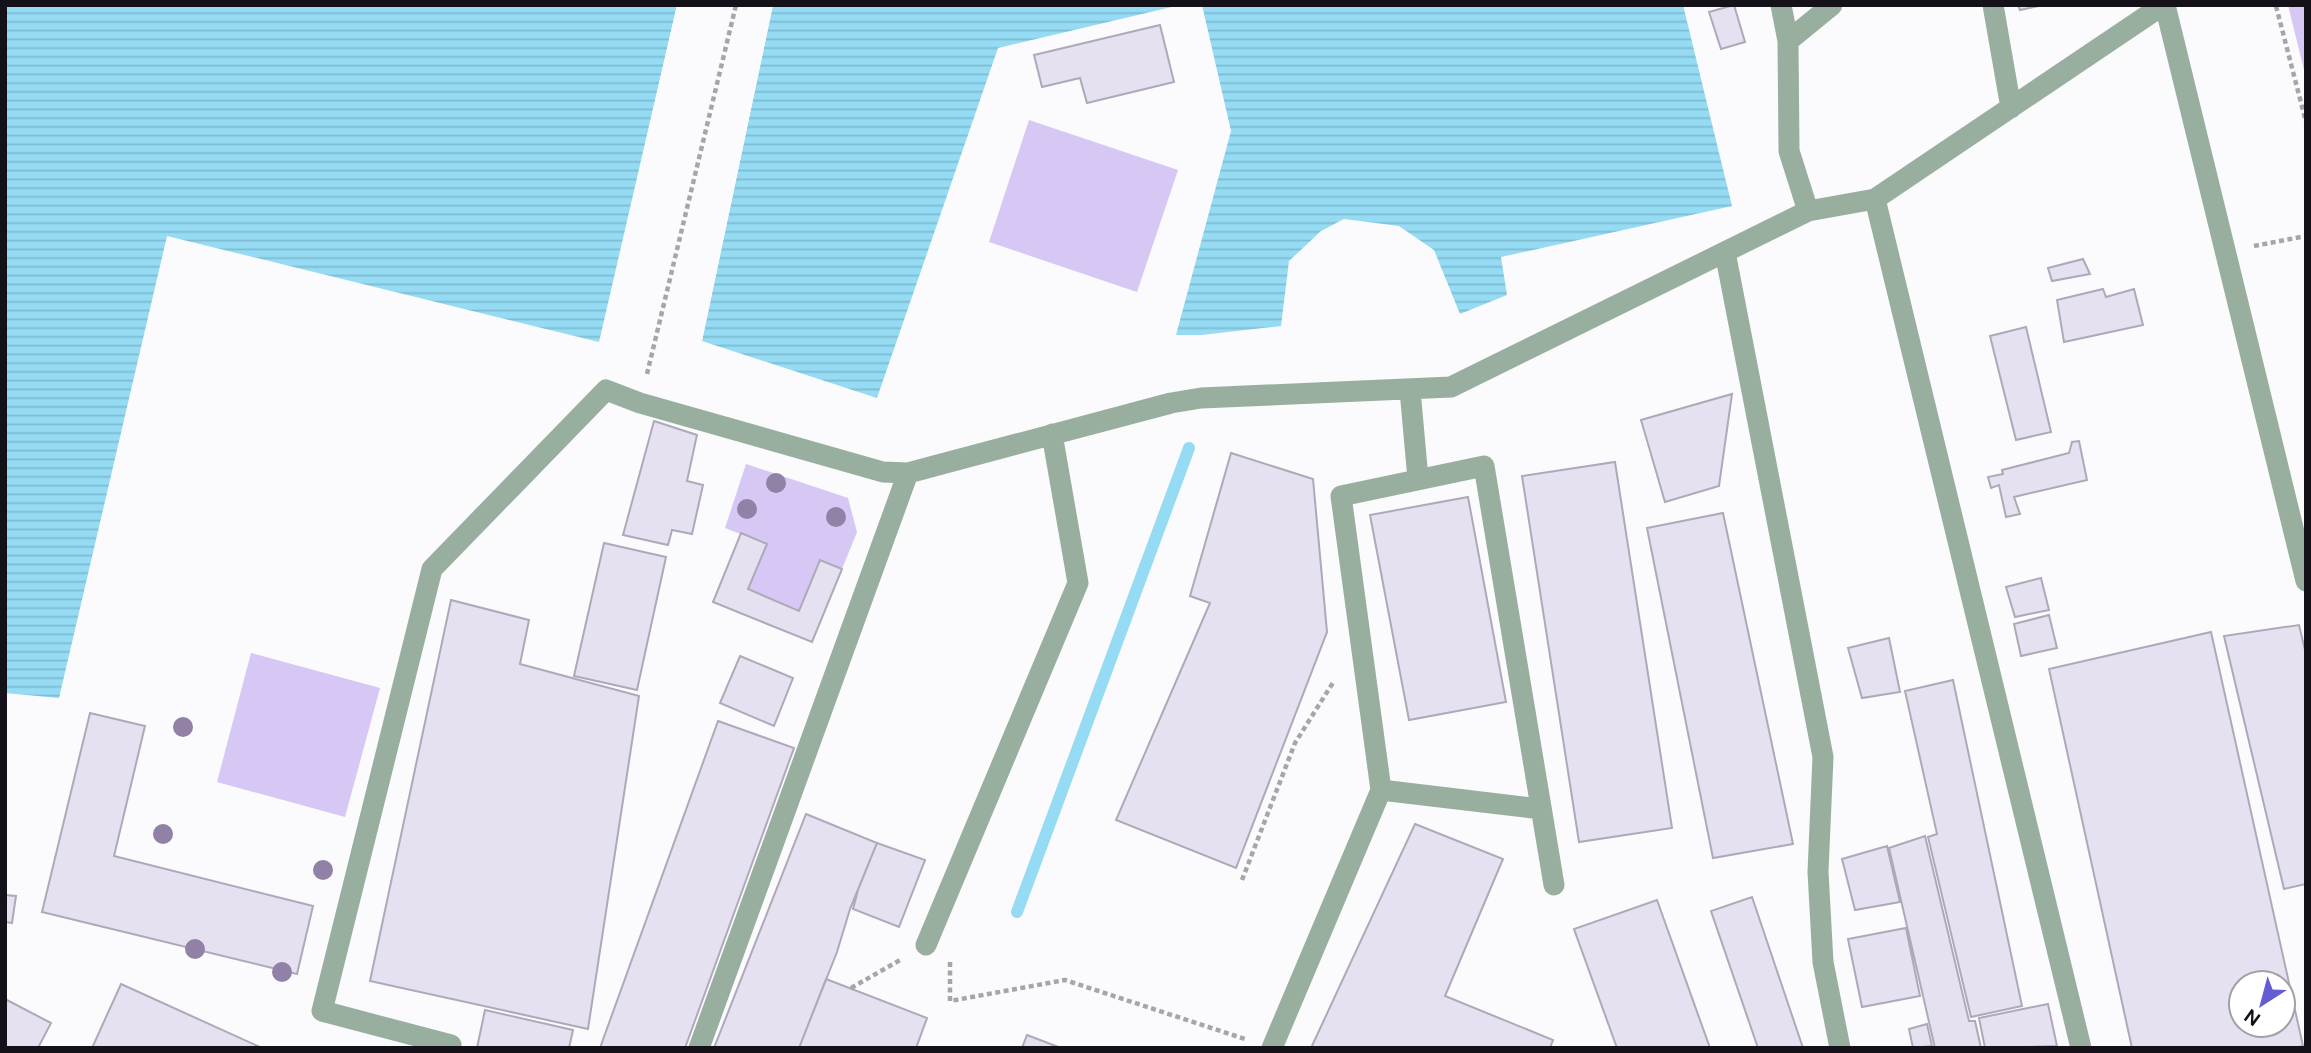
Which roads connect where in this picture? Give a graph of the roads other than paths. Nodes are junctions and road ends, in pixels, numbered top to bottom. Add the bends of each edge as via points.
1 (1781, 5) edge
2 (1832, 5) edge
3 (1993, 5) edge
4 (2164, 5) edge
5 (1788, 41) junction
6 (2011, 108) junction
7 (1875, 199) junction
8 (1808, 211) junction
9 (1725, 252) junction
10 (1410, 390) junction
11 (1052, 434) junction
12 (908, 473) junction
13 (1418, 479) junction
14 (2300, 530) edge
15 (2306, 581) edge
16 (1381, 790) junction
17 (1541, 809) junction
18 (1554, 886) dead end
19 (926, 945) road end
20 (451, 1048) edge
21 (699, 1048) edge
22 (1272, 1048) edge
23 (1840, 1048) edge
24 (2081, 1048) edge

1 - 5 street
2 - 5 street
3 - 6 street
4 - 6 street
4 - 14 street
5 - 8 street via 1789,151
6 - 7 street
7 - 8 street
7 - 24 street
8 - 9 street
9 - 10 street via 1451,387
9 - 23 street via 1823,758 1818,872 1823,962
10 - 11 street via 1201,398
10 - 13 street
11 - 12 street
11 - 19 street via 1078,583
12 - 20 street via 883,472 606,390 432,569 322,1011
12 - 21 street
13 - 16 street via 1341,496
13 - 17 street via 1484,466
14 - 15 street
16 - 17 street
16 - 22 street
17 - 18 street

